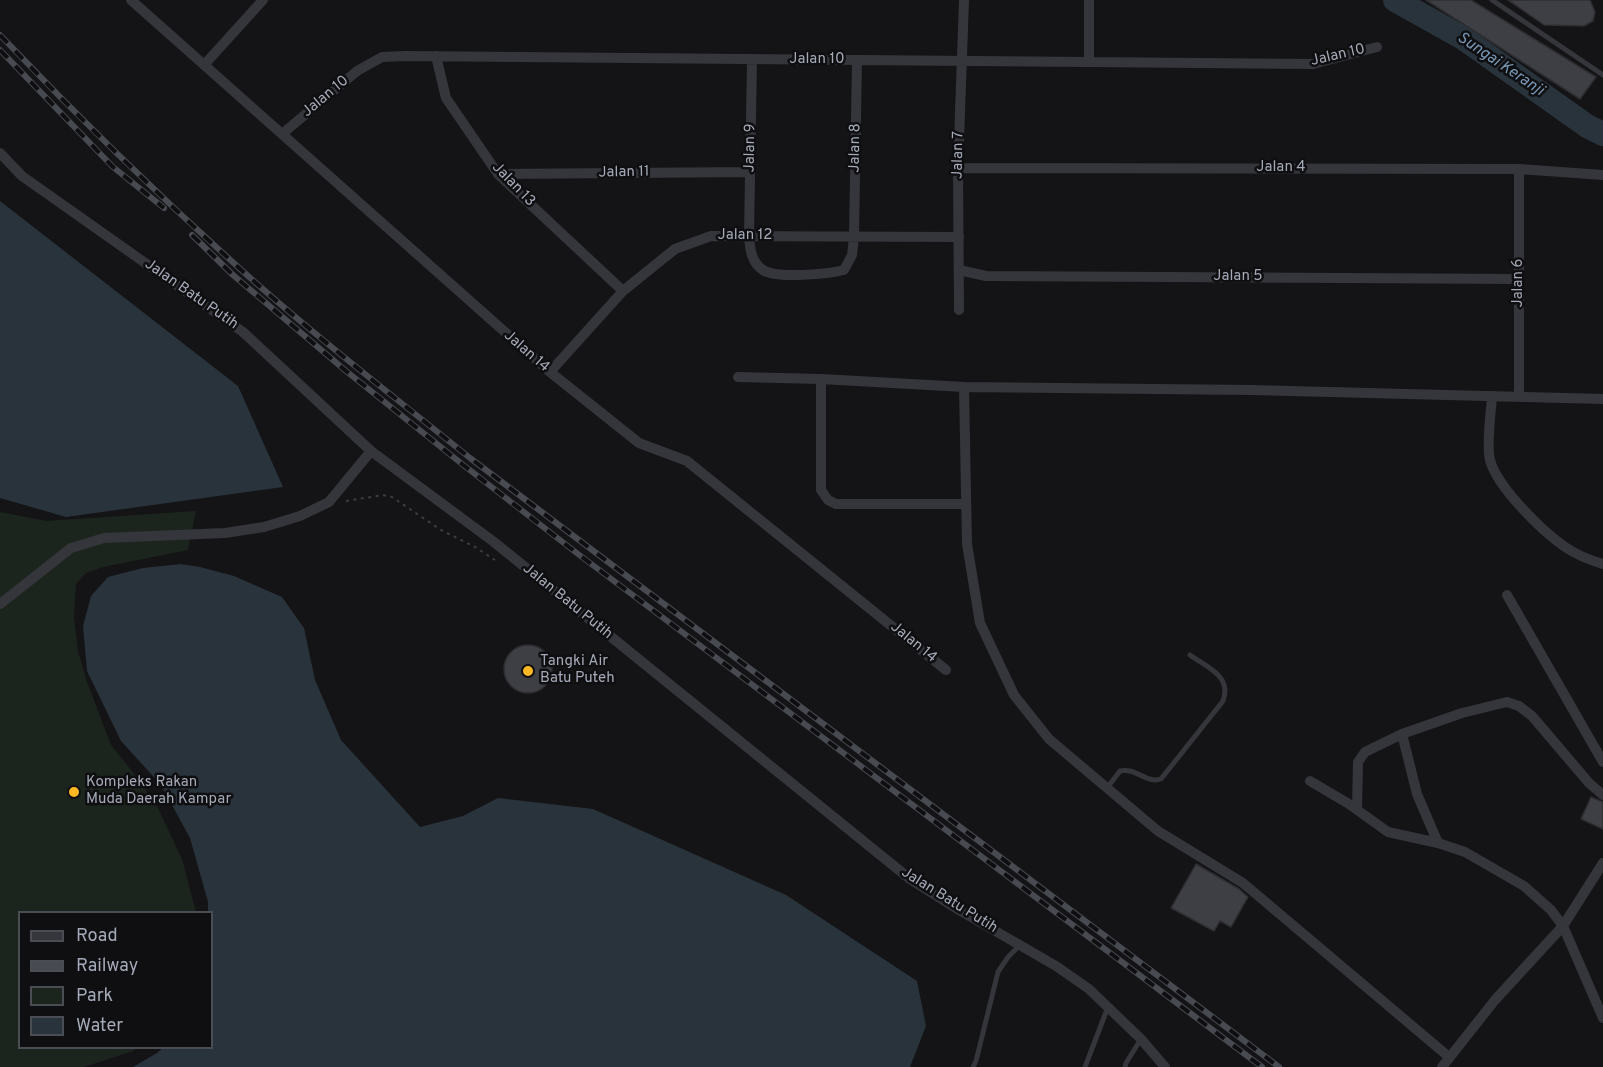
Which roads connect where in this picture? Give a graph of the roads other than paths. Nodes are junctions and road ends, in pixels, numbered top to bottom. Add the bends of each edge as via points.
1 (131, 0) edge
2 (264, 0) edge
3 (964, 0) edge
4 (1089, 0) edge
5 (1492, 0) edge
6 (1377, 47) dead end
7 (436, 56) junction
8 (752, 59) junction
9 (857, 60) junction
10 (961, 61) junction
11 (1089, 62) junction
12 (204, 65) junction
13 (1603, 75) edge
14 (282, 134) junction
15 (0, 153) edge
16 (958, 168) junction
17 (1519, 169) junction
18 (750, 171) junction
19 (498, 174) junction
20 (1603, 175) edge
21 (749, 236) junction
22 (854, 237) junction
23 (958, 237) junction
24 (959, 270) junction
25 (1519, 279) junction
26 (623, 291) junction
27 (959, 310) dead end
28 (550, 372) junction
29 (738, 377) dead end
30 (821, 379) junction
31 (964, 387) junction
32 (1492, 396) junction
33 (1519, 397) junction
34 (1603, 399) edge
35 (371, 451) junction
36 (965, 504) junction
37 (1603, 564) edge
38 (1507, 595) dead end
39 (0, 604) edge
40 (1190, 655) dead end
41 (946, 670) dead end
42 (1402, 734) junction
43 (1603, 762) edge
44 (1310, 782) dead end
45 (1107, 788) junction
46 (1603, 795) edge
47 (1357, 809) junction
48 (1438, 843) junction
49 (1603, 863) edge
50 (1563, 927) junction
51 (1020, 945) junction
52 (1108, 1007) junction
53 (1603, 1018) edge
54 (1141, 1039) junction
55 (1449, 1057) junction
56 (973, 1067) edge
57 (1085, 1067) edge
58 (1125, 1067) edge
59 (1165, 1067) edge
60 (1442, 1067) edge

1 - 12 street, Jalan 14
2 - 12 street
3 - 10 street, Jalan 7
4 - 11 street
5 - 13 lane
6 - 11 street, Jalan 10 via 1313,64
7 - 8 street, Jalan 10
7 - 14 street, Jalan 10 via 382,57 357,70
7 - 19 street, Jalan 13 via 446,98
8 - 9 street, Jalan 10
8 - 18 street, Jalan 9
9 - 10 street, Jalan 10
9 - 22 street, Jalan 8
10 - 11 street, Jalan 10
10 - 16 street, Jalan 7
12 - 14 street, Jalan 14
14 - 28 street, Jalan 14
15 - 35 street, Jalan Batu Putih via 22,176 243,332
16 - 17 street, Jalan 4
16 - 23 street, Jalan 7
17 - 20 street, Jalan 4
17 - 25 street, Jalan 6
18 - 19 street, Jalan 11
18 - 21 street, Jalan 9
19 - 26 street, Jalan 13
21 - 22 street, Jalan 12
21 - 22 street, Jalan 8 via 751,255 763,270 770,274 800,275 844,270 852,255
21 - 26 street, Jalan 12 via 711,236 675,249
22 - 23 street, Jalan 12
23 - 24 street, Jalan 7
24 - 25 street, Jalan 5 via 986,276
24 - 27 street, Jalan 7
25 - 33 street, Jalan 6
26 - 28 street, Jalan 12
28 - 41 street, Jalan 14 via 639,442 687,461
29 - 30 street
30 - 31 street
30 - 36 street via 821,490 828,500 836,504
31 - 32 street
31 - 36 street
32 - 33 street
32 - 37 street via 1489,457 1497,478 1515,501 1564,546
33 - 34 street
35 - 39 street via 329,502 300,516 225,534 104,538 71,548
35 - 51 street, Jalan Batu Putih via 503,549 910,879
36 - 45 street via 967,544 980,623 1014,695 1049,739
38 - 43 street
40 - 45 lane via 1221,677 1226,684 1223,701 1161,779 1152,781 1123,770
42 - 46 street via 1507,702 1532,716
42 - 47 street via 1365,752 1358,762
42 - 48 street via 1416,794
44 - 47 street
45 - 55 street via 1158,831 1243,883
47 - 48 street via 1388,832
48 - 50 street via 1465,852 1524,886 1551,909
49 - 50 street
50 - 53 street
50 - 55 street
51 - 52 street, Jalan Batu Putih via 1064,971
51 - 56 lane via 998,972
52 - 54 street, Jalan Batu Putih
52 - 57 lane
54 - 58 lane
54 - 59 street, Jalan Batu Putih
55 - 60 street

